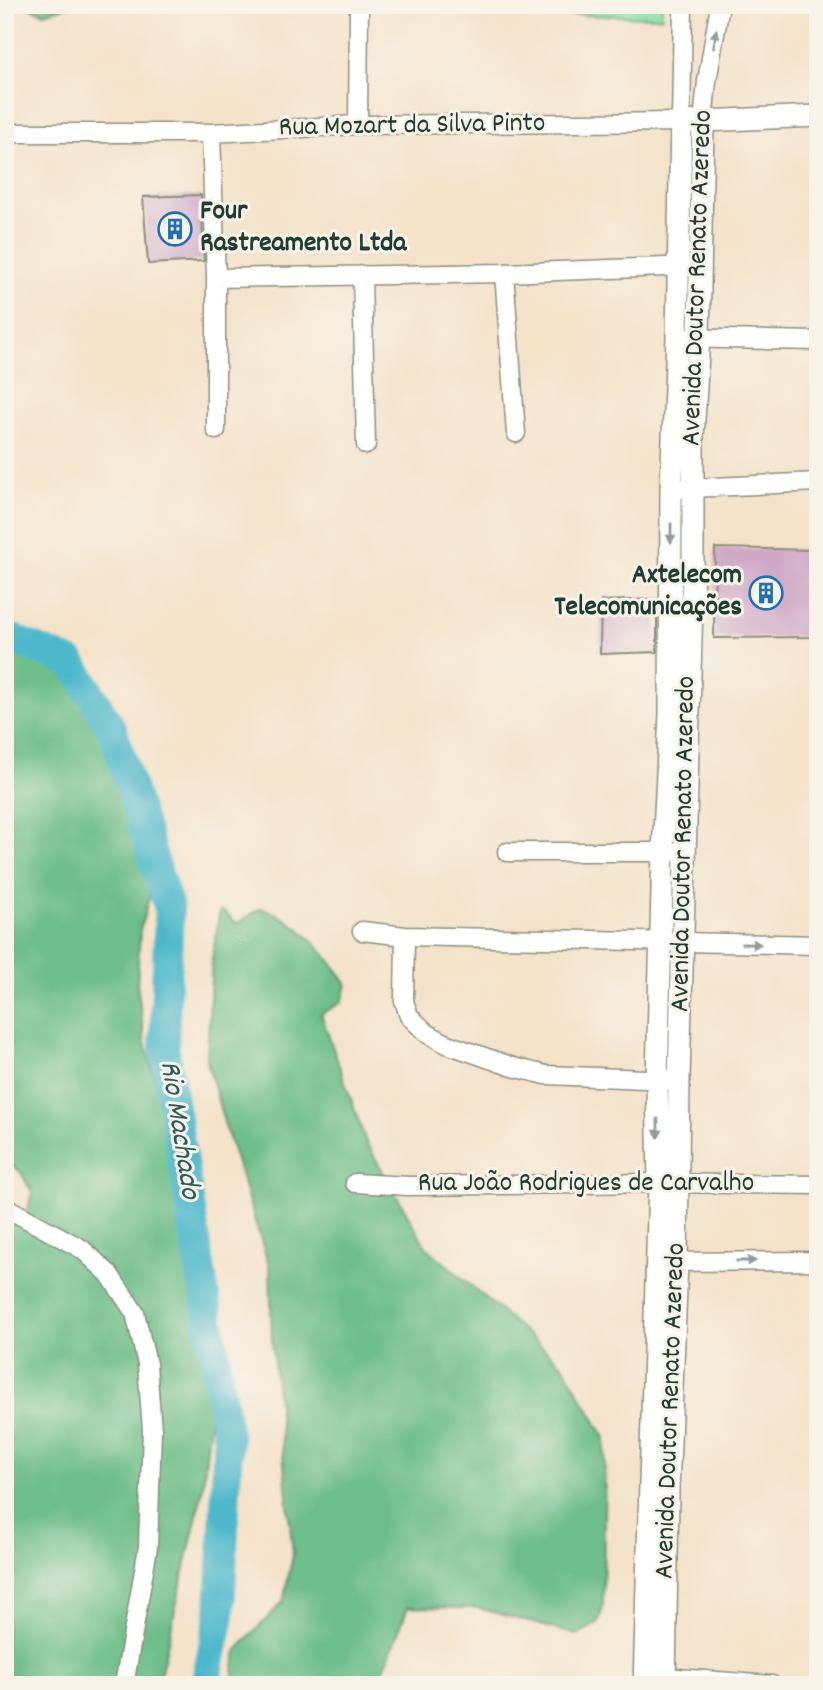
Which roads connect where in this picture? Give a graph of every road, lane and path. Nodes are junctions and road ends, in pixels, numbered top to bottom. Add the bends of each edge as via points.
1 (359, 5) edge
2 (683, 5) edge
3 (720, 5) edge
4 (683, 66) junction
5 (711, 66) junction
6 (818, 116) edge
7 (681, 122) junction
8 (703, 122) junction
9 (358, 125) junction
10 (5, 132) edge
11 (211, 133) junction
12 (689, 266) junction
13 (504, 273) junction
14 (362, 275) junction
15 (216, 278) junction
16 (688, 338) junction
17 (818, 341) edge
18 (675, 388) junction
19 (696, 388) junction
20 (216, 430) dead end
21 (516, 433) dead end
22 (684, 436) junction
23 (366, 445) dead end
24 (818, 482) edge
25 (682, 490) junction
26 (671, 565) junction
27 (693, 565) junction
28 (680, 656) junction
29 (676, 809) junction
30 (507, 852) dead end
31 (663, 852) junction
32 (685, 852) junction
33 (674, 882) junction
34 (362, 931) dead end
35 (405, 936) junction
36 (661, 941) junction
37 (684, 943) junction
38 (818, 945) edge
39 (660, 1006) junction
40 (682, 1007) junction
41 (657, 1079) junction
42 (679, 1080) junction
43 (355, 1183) dead end
44 (669, 1184) junction
45 (818, 1185) edge
46 (5, 1207) edge
47 (818, 1261) edge
48 (667, 1262) junction
49 (655, 1680) edge
50 (124, 1685) edge
51 (772, 1685) edge

1 - 9 street
2 - 4 street, Avenida Doutor Renato Azeredo
5 -> 3 street, Avenida Doutor Renato Azeredo
4 - 5 street
4 - 7 street, Avenida Doutor Renato Azeredo
5 - 8 street, Avenida Doutor Renato Azeredo
6 - 8 street, Rua Mozart da Silva Pinto
7 - 8 street, Rua Mozart da Silva Pinto
7 - 9 street, Rua Mozart da Silva Pinto
7 - 12 street, Avenida Doutor Renato Azeredo
8 - 12 street, Avenida Doutor Renato Azeredo
9 - 11 street, Rua Mozart da Silva Pinto
10 - 11 street, Rua Mozart da Silva Pinto
11 - 15 street
12 - 13 street
12 - 16 street, Avenida Doutor Renato Azeredo
13 - 14 street
13 - 21 street
14 - 15 street
14 - 23 street
15 - 20 street
16 - 17 street
16 - 18 street, Avenida Doutor Renato Azeredo
16 - 19 street, Avenida Doutor Renato Azeredo
18 - 19 street
18 - 22 street, Avenida Doutor Renato Azeredo
19 - 22 street, Avenida Doutor Renato Azeredo
22 - 25 street, Avenida Doutor Renato Azeredo
24 - 25 street
25 -> 26 street, Avenida Doutor Renato Azeredo
25 - 27 street, Avenida Doutor Renato Azeredo
26 - 27 street
26 - 28 street, Avenida Doutor Renato Azeredo
27 - 28 street, Avenida Doutor Renato Azeredo
28 - 29 street, Avenida Doutor Renato Azeredo
29 - 31 street, Avenida Doutor Renato Azeredo
29 - 32 street, Avenida Doutor Renato Azeredo
30 - 31 street
31 - 32 street
31 - 33 street, Avenida Doutor Renato Azeredo
32 - 33 street, Avenida Doutor Renato Azeredo
33 - 36 street, Avenida Doutor Renato Azeredo
33 - 37 street, Avenida Doutor Renato Azeredo
34 - 35 street
35 - 36 street
35 - 41 street via 404,1001 409,1016 428,1034 537,1073
36 - 37 street
36 - 39 street, Avenida Doutor Renato Azeredo
37 -> 38 street
37 - 40 street, Avenida Doutor Renato Azeredo
39 - 40 street
39 - 41 street, Avenida Doutor Renato Azeredo
40 - 42 street, Avenida Doutor Renato Azeredo
41 - 42 street
41 -> 44 street, Avenida Doutor Renato Azeredo
42 - 44 street, Avenida Doutor Renato Azeredo
43 - 44 street, Rua João Rodrigues de Carvalho
44 - 45 street, Rua João Rodrigues de Carvalho
44 - 48 street, Avenida Doutor Renato Azeredo
46 - 50 street via 82,1249 109,1274 135,1312 147,1364 152,1430 148,1546
48 -> 47 street
48 - 49 street, Avenida Doutor Renato Azeredo
49 - 51 street

